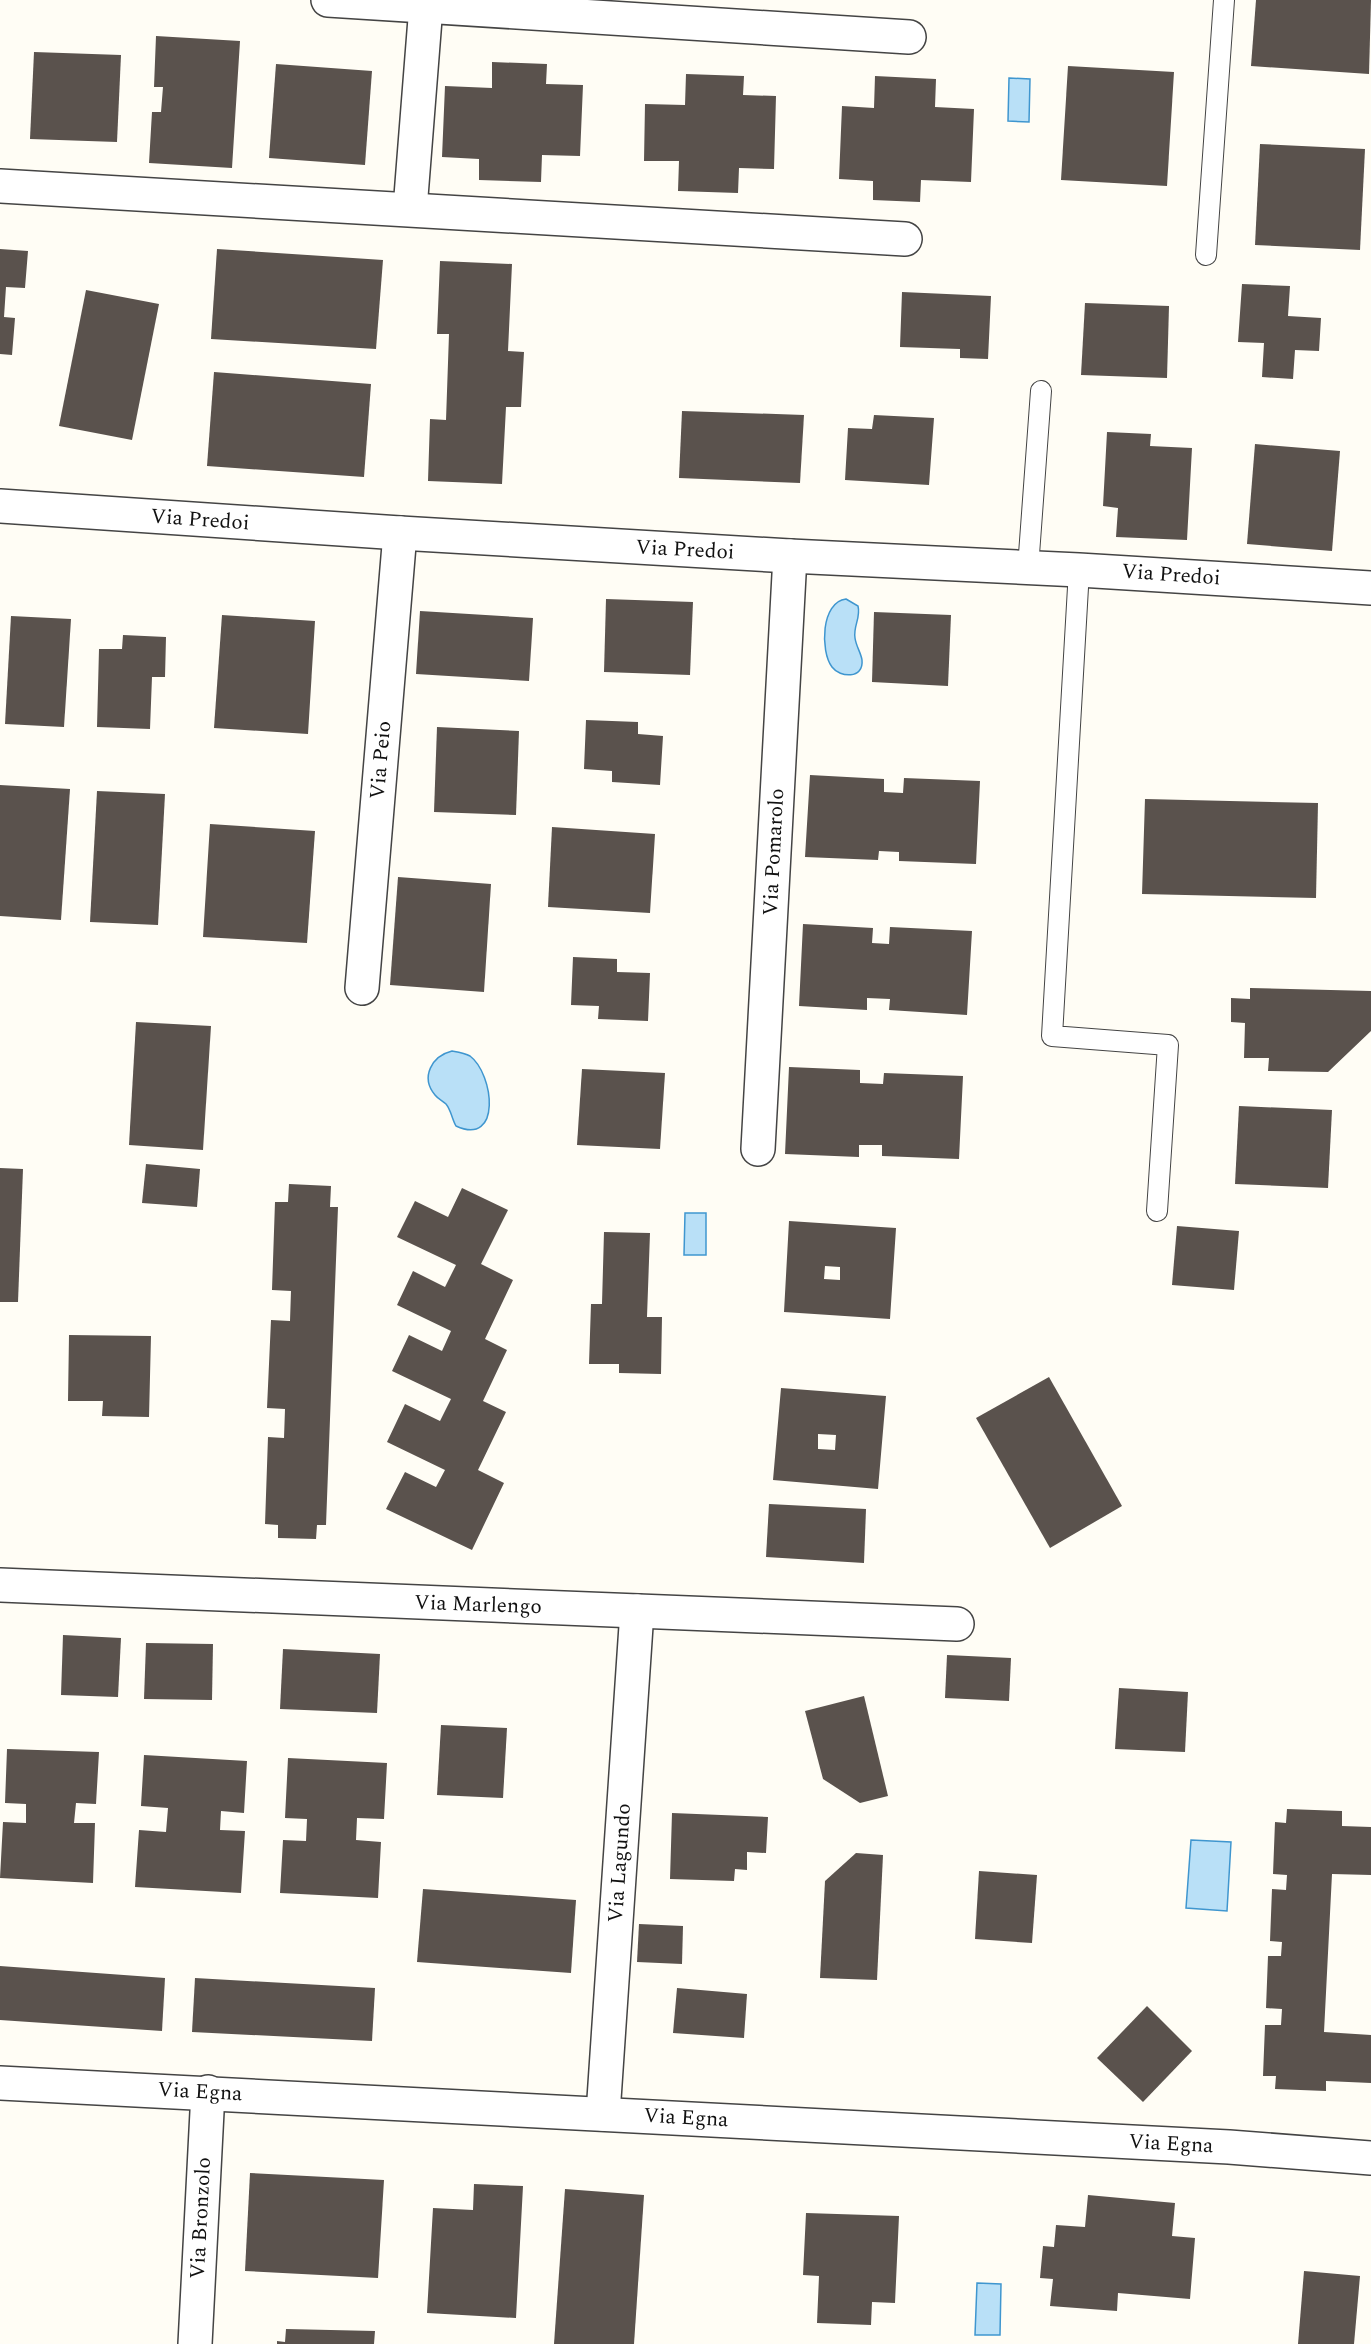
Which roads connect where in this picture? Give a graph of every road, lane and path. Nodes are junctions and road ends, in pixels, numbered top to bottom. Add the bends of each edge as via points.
1 (328, 0) edge
2 (1224, 0) edge
3 (426, 6) junction
4 (909, 37) dead end
5 (0, 186) edge
6 (410, 209) junction
7 (905, 239) dead end
8 (1206, 255) dead end
9 (1041, 391) dead end
10 (0, 506) edge
11 (400, 533) junction
12 (790, 556) junction
13 (1028, 568) junction
14 (1079, 570) junction
15 (1371, 588) edge
16 (362, 988) dead end
17 (758, 1149) dead end
18 (1157, 1211) dead end
19 (0, 1585) edge
20 (637, 1611) junction
21 (957, 1624) dead end
22 (0, 2083) edge
23 (208, 2092) junction
24 (603, 2114) junction
25 (1371, 2158) edge
26 (195, 2344) edge

1 - 3 street
2 - 8 lane
3 - 4 street
3 - 6 street
5 - 6 street
6 - 7 street
9 - 13 lane
10 - 11 street, Via Predoi
11 - 12 street, Via Predoi
11 - 16 street, Via Peio
12 - 13 street, Via Predoi
12 - 17 street, Via Pomarolo
13 - 14 street, Via Predoi
14 - 15 street, Via Predoi
14 - 18 lane via 1052,1036 1168,1045
19 - 20 street, Via Marlengo
20 - 21 street, Via Marlengo
20 - 24 street, Via Lagundo
22 - 23 street, Via Egna
23 - 24 street, Via Egna
23 - 26 street, Via Bronzolo
24 - 25 street, Via Egna

